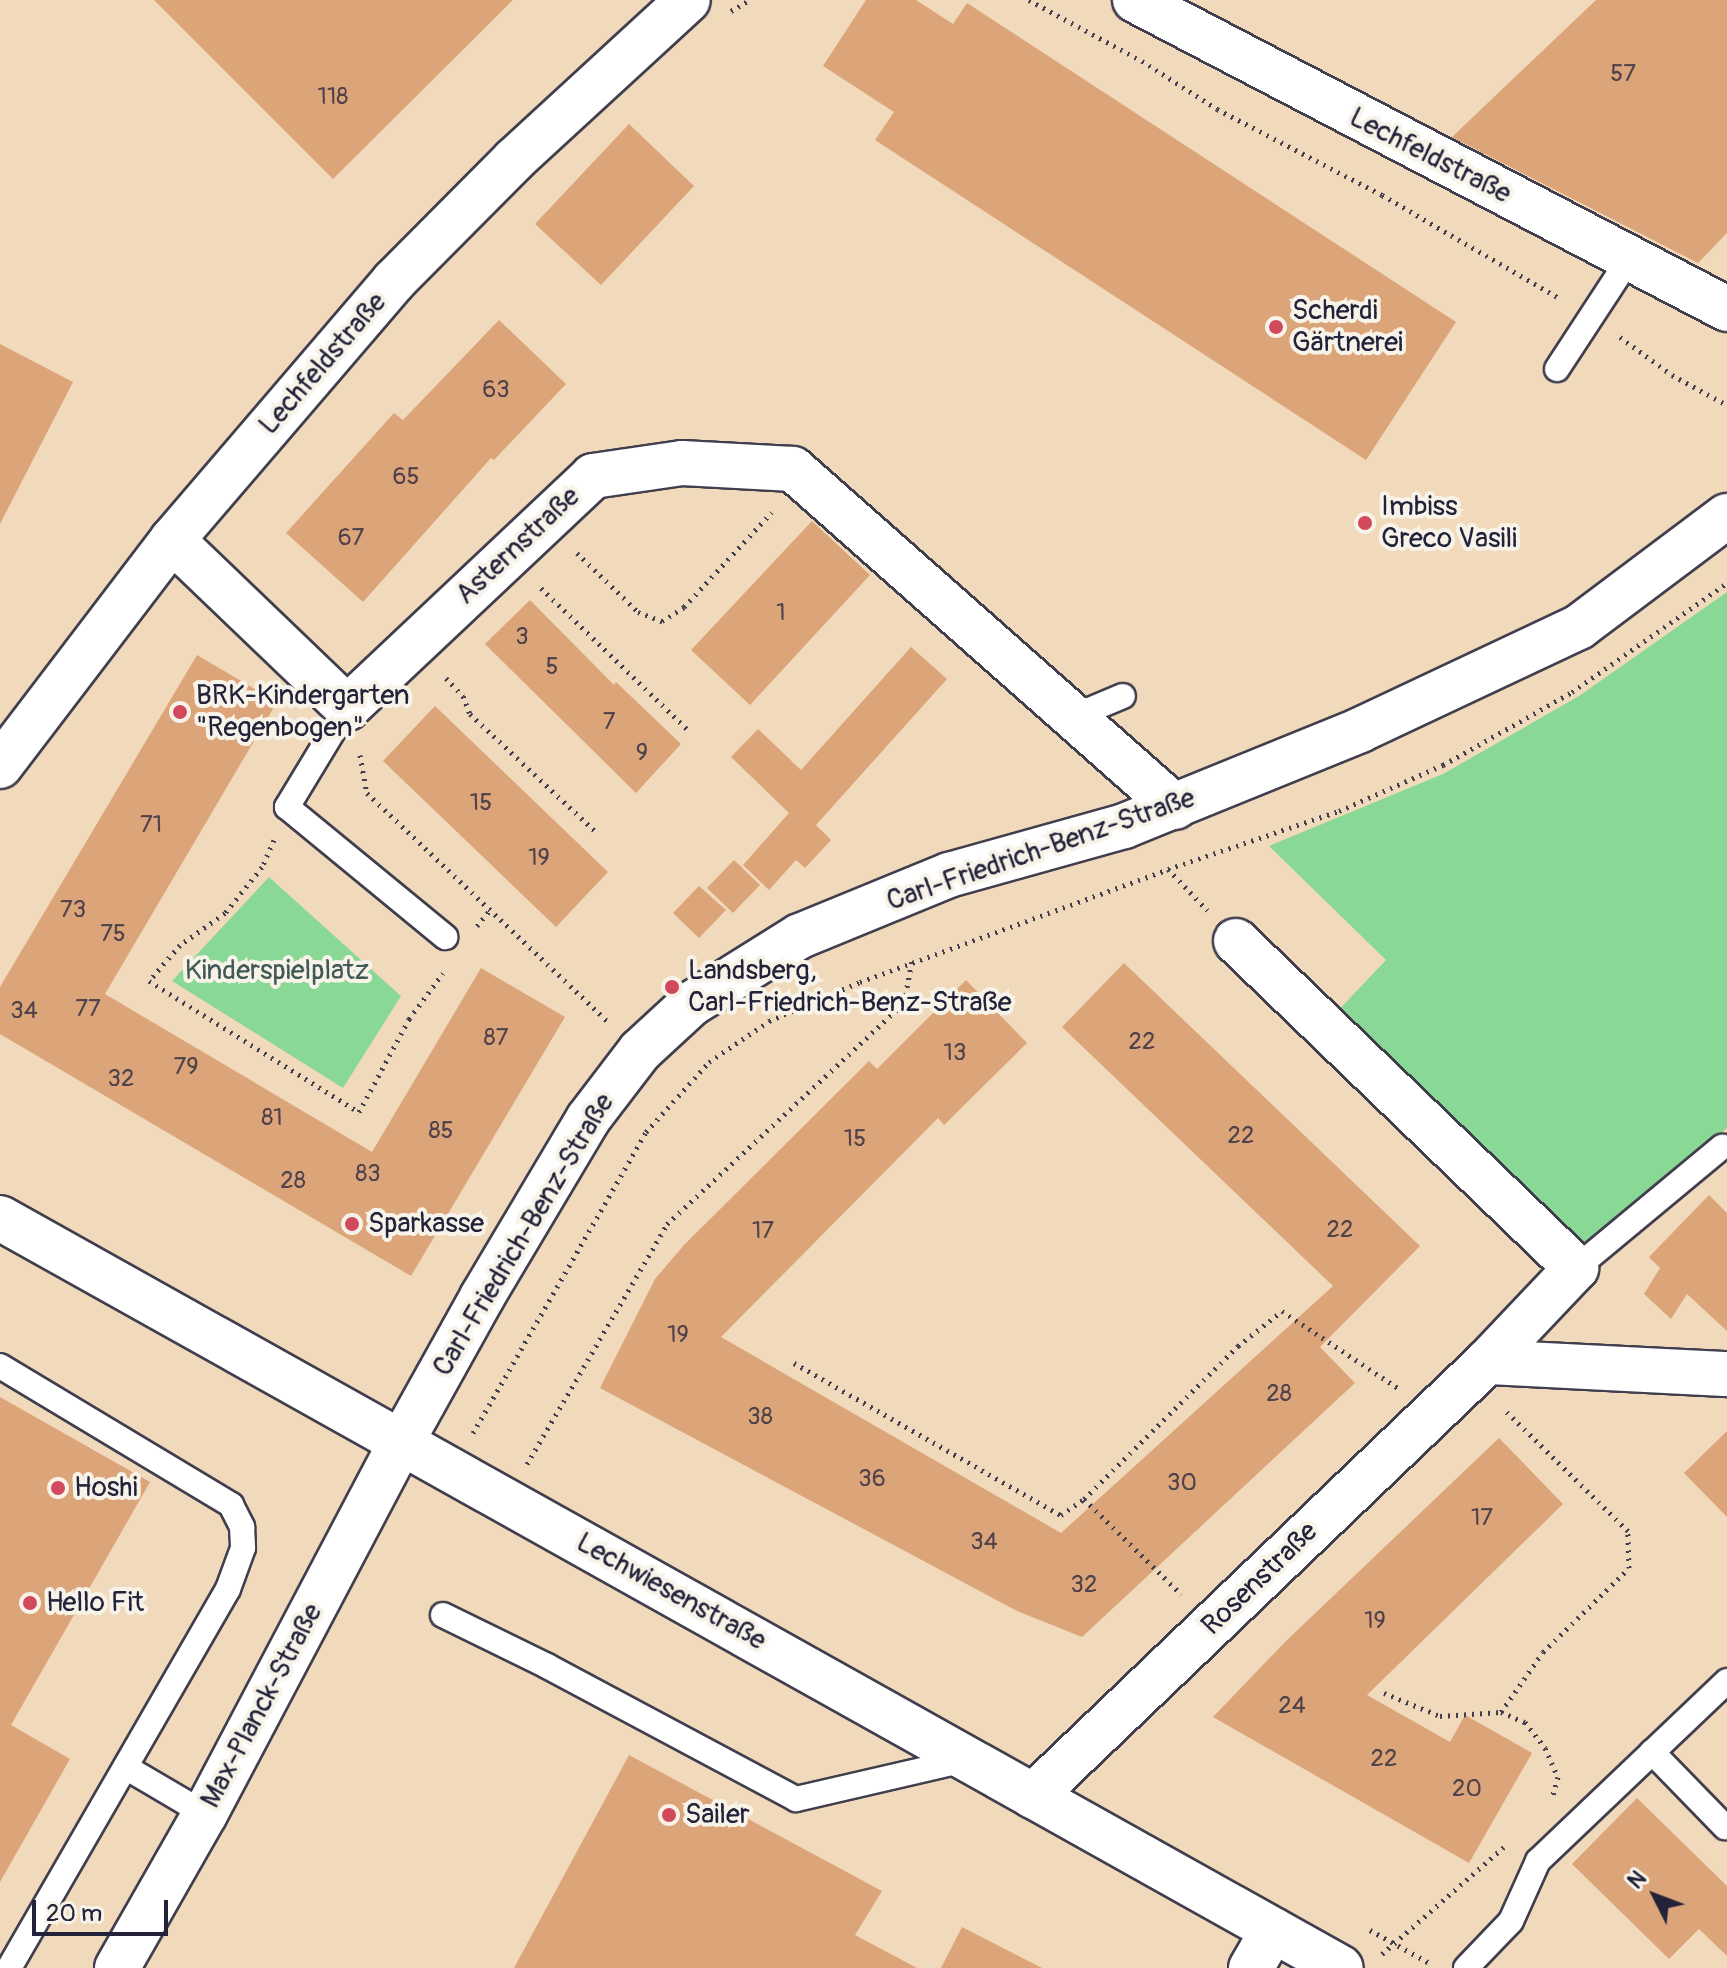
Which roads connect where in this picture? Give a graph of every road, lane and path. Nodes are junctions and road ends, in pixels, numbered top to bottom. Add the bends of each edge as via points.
1 (688, 0) edge
2 (1029, 0) edge
3 (1135, 0) edge
4 (1629, 259) junction
5 (1727, 309) edge
6 (1591, 316) junction
7 (1557, 369) dead end
8 (1727, 405) edge
9 (804, 479) junction
10 (1727, 516) edge
11 (544, 521) junction
12 (172, 540) junction
13 (508, 556) junction
14 (1727, 583) edge
15 (413, 645) junction
16 (1123, 696) dead end
17 (347, 708) junction
18 (1073, 717) junction
19 (687, 729) dead end
20 (0, 766) edge
21 (287, 807) junction
22 (1175, 807) junction
23 (595, 831) dead end
24 (1168, 869) junction
25 (489, 911) junction
26 (470, 936) dead end
27 (1236, 941) joint
28 (448, 949) joint
29 (912, 961) junction
30 (640, 1051) junction
31 (1722, 1147) dead end
32 (0, 1218) edge
33 (1576, 1268) junction
34 (794, 1363) dead end
35 (0, 1366) edge
36 (1479, 1369) junction
37 (1727, 1374) edge
38 (1434, 1413) junction
39 (472, 1433) dead end
40 (402, 1441) junction
41 (1084, 1499) junction
42 (507, 1500) junction
43 (443, 1615) dead end
44 (1212, 1624) junction
45 (1727, 1681) edge
46 (1384, 1693) dead end
47 (1501, 1712) junction
48 (1652, 1752) junction
49 (967, 1759) junction
50 (127, 1768) junction
51 (1033, 1796) junction
52 (1551, 1801) dead end
53 (205, 1814) junction
54 (1725, 1827) dead end
55 (1514, 1838) dead end
56 (1273, 1930) junction
57 (131, 1963) edge
58 (1358, 1964) edge
59 (9, 1968) edge
60 (1251, 1968) edge
61 (1466, 1968) edge

1 - 12 street, Lechfeldstraße via 514,160 394,281
2 - 6 path
3 - 4 street, Lechfeldstraße
4 - 5 street, Lechfeldstraße
4 - 6 lane
6 - 7 lane
6 - 8 path via 1672,375
9 - 11 street, Asternstraße via 793,469 682,463 593,476
9 - 11 path via 684,607 662,621 638,612
9 - 18 street, Asternstraße
10 - 22 street, Carl-Friedrich-Benz-Straße via 1579,627 1360,730
11 - 13 street, Asternstraße
12 - 17 street
12 - 20 street, Lechfeldstraße
13 - 15 street, Asternstraße
13 - 19 path
14 - 24 path via 1572,692 1443,765 1339,811
15 - 17 street, Asternstraße
15 - 23 path via 463,696 470,714
16 - 18 lane
17 - 21 lane
17 - 25 path via 367,793
18 - 22 street, Asternstraße
21 - 28 lane
21 - 28 path via 262,867 225,913 180,945 149,981 359,1112
22 - 30 street, Carl-Friedrich-Benz-Straße via 949,875 800,936 691,1004
24 - 27 path
24 - 29 path
25 - 26 path
25 - 30 path
27 - 33 street
29 - 39 path via 769,1021 709,1062 646,1132
29 - 42 path via 904,1003 667,1224
30 - 40 street, Carl-Friedrich-Benz-Straße via 588,1119
31 - 33 lane, Rosenstraße
32 - 40 street, Lechwiesenstraße
33 - 36 street, Rosenstraße
34 - 41 path via 1061,1515
35 - 50 lane via 231,1505 242,1527 243,1548 228,1589
36 - 37 street
36 - 38 street, Rosenstraße
36 - 47 path via 1628,1531 1629,1568 1543,1652
38 - 41 path via 1282,1311 1238,1346
38 - 44 street, Rosenstraße
40 - 42 street, Lechwiesenstraße
40 - 53 street, Max-Planck-Straße
41 - 44 path
42 - 49 street, Lechwiesenstraße
43 - 49 lane via 796,1799
44 - 51 street, Rosenstraße
45 - 48 lane
46 - 47 path via 1440,1716
47 - 52 path via 1525,1722 1545,1748 1558,1777
48 - 54 lane
48 - 61 lane via 1538,1861 1511,1921
49 - 51 street, Lechwiesenstraße
50 - 53 lane
50 - 59 lane
51 - 56 street, Lechwiesenstraße
53 - 57 street, Max-Planck-Straße
55 - 58 path
56 - 58 street, Lechwiesenstraße
56 - 60 street

